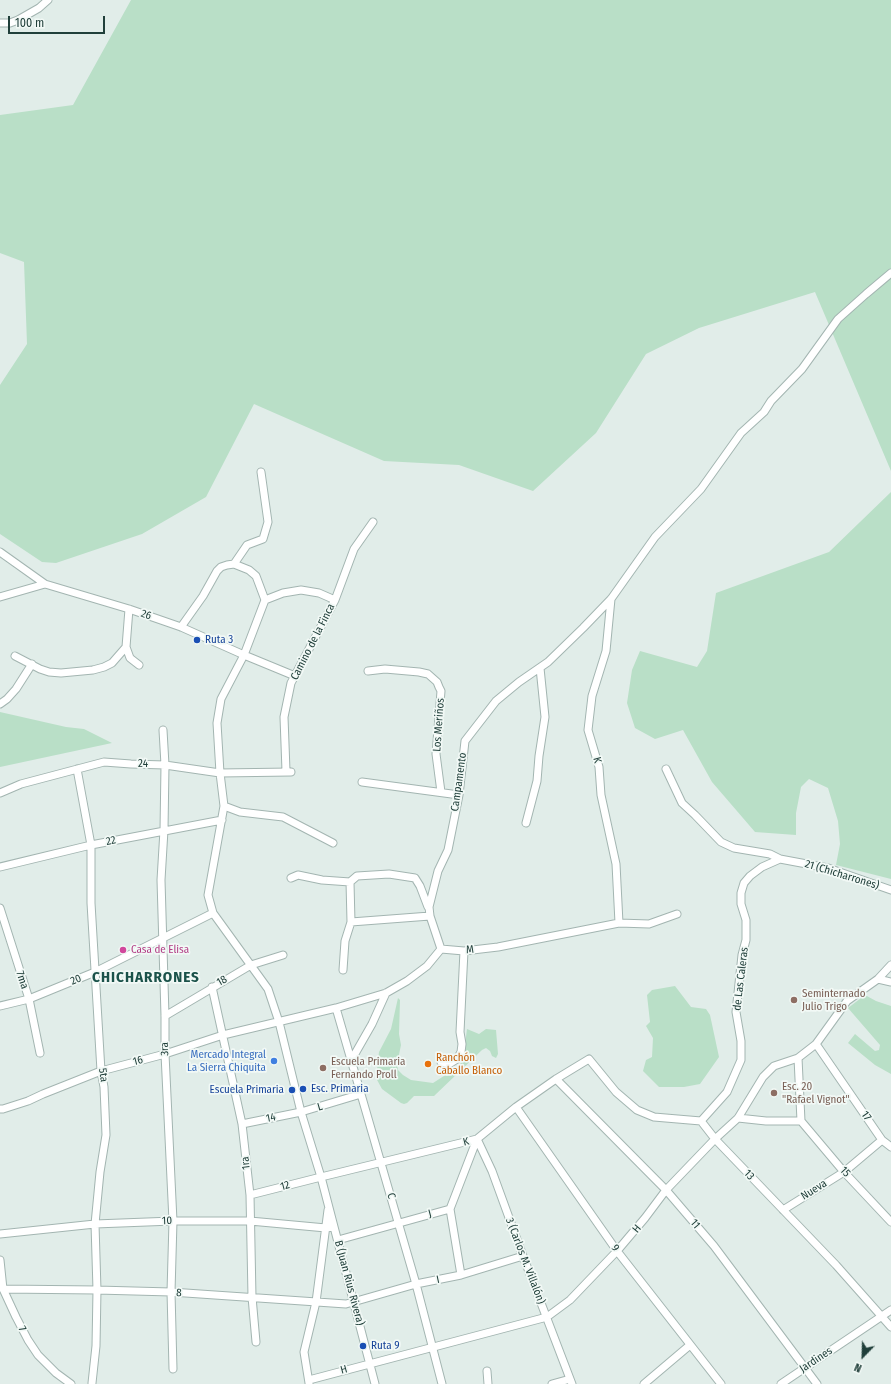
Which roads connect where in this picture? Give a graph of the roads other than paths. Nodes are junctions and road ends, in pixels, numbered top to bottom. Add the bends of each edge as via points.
1 (48, 0) edge
2 (0, 23) edge
3 (891, 273) edge
4 (261, 472) dead end
5 (373, 522) dead end
6 (0, 552) edge
7 (234, 564) junction
8 (45, 584) junction
9 (0, 597) edge
10 (611, 599) junction
11 (265, 600) junction
12 (335, 600) junction
13 (129, 609) junction
14 (181, 627) junction
15 (126, 647) junction
16 (244, 655) junction
17 (15, 656) dead end
18 (32, 664) junction
19 (139, 665) dead end
20 (540, 668) junction
21 (368, 671) dead end
22 (295, 676) junction
23 (0, 704) edge
24 (163, 730) dead end
25 (165, 765) junction
26 (77, 768) junction
27 (666, 769) dead end
28 (288, 771) joint
29 (220, 772) junction
30 (362, 782) dead end
31 (441, 792) junction
32 (0, 793) edge
33 (459, 795) junction
34 (224, 806) junction
35 (222, 820) junction
36 (526, 823) dead end
37 (164, 830) junction
38 (333, 843) dead end
39 (91, 845) junction
40 (780, 859) junction
41 (0, 867) edge
42 (291, 878) dead end
43 (350, 882) junction
44 (891, 890) edge
45 (429, 907) junction
46 (0, 908) edge
47 (213, 913) junction
48 (677, 914) dead end
49 (430, 916) junction
50 (351, 922) junction
51 (619, 923) junction
52 (162, 938) junction
53 (441, 949) junction
54 (464, 951) junction
55 (284, 955) dead end
56 (251, 965) junction
57 (891, 965) edge
58 (343, 970) dead end
59 (96, 972) junction
60 (878, 979) junction
61 (891, 982) edge
62 (212, 987) junction
63 (386, 993) junction
64 (29, 999) junction
65 (0, 1006) edge
66 (336, 1008) junction
67 (165, 1016) junction
68 (279, 1022) junction
69 (223, 1035) junction
70 (816, 1044) junction
71 (40, 1053) dead end
72 (165, 1054) junction
73 (798, 1058) junction
74 (352, 1059) junction
75 (440, 1062) dead end
76 (102, 1071) junction
77 (556, 1080) junction
78 (361, 1094) junction
79 (516, 1107) junction
80 (0, 1109) edge
81 (301, 1112) junction
82 (738, 1118) junction
83 (701, 1121) junction
84 (801, 1121) junction
85 (242, 1124) junction
86 (477, 1139) junction
87 (715, 1139) junction
88 (882, 1140) junction
89 (891, 1147) edge
90 (382, 1162) junction
91 (844, 1172) junction
92 (321, 1177) junction
93 (666, 1190) junction
94 (250, 1195) junction
95 (328, 1206) junction
96 (450, 1209) junction
97 (783, 1210) junction
98 (173, 1221) junction
99 (250, 1221) junction
100 (398, 1222) junction
101 (891, 1222) edge
102 (95, 1224) junction
103 (334, 1227) junction
104 (326, 1228) junction
105 (0, 1234) edge
106 (338, 1240) junction
107 (617, 1251) junction
108 (523, 1256) junction
109 (0, 1260) edge
110 (461, 1275) junction
111 (416, 1284) junction
112 (3, 1289) junction
113 (97, 1290) junction
114 (171, 1292) junction
115 (252, 1297) junction
116 (316, 1302) junction
117 (353, 1302) junction
118 (891, 1310) edge
119 (547, 1317) junction
120 (881, 1317) junction
121 (891, 1328) edge
122 (256, 1342) dead end
123 (690, 1345) junction
124 (433, 1347) junction
125 (369, 1364) junction
126 (804, 1367) junction
127 (173, 1368) dead end
128 (487, 1371) dead end
129 (309, 1382) edge
130 (571, 1382) edge
131 (92, 1383) dead end
132 (71, 1384) edge
133 (374, 1384) edge
134 (442, 1384) edge
135 (488, 1384) edge
136 (552, 1384) edge
137 (644, 1384) edge
138 (721, 1384) edge
139 (781, 1384) edge
140 (817, 1384) edge

1 - 2 street via 18,20
3 - 10 street, Campamento via 838,319 802,369 770,401 764,412 741,433 701,489 655,537
4 - 7 street via 268,522 263,538 247,545
5 - 12 street, Camino de la Finca via 354,549
6 - 8 street, 26
7 - 11 street via 256,576
7 - 14 street via 221,567
8 - 9 street
8 - 13 street, 26
10 - 20 street, Campamento
10 - 51 street, K via 606,651 592,696 588,730 599,767 601,795 616,864
11 - 12 street via 301,590 319,593
11 - 16 street
12 - 22 street, Camino de la Finca
13 - 14 street, 26
13 - 15 street
14 - 16 street, 26
15 - 18 street via 112,663 93,670 49,672
15 - 19 street via 130,658
16 - 22 street, 26
16 - 29 street via 221,699 217,724
17 - 18 street
18 - 23 street via 16,688
20 - 33 street, Campamento via 496,701 465,741
20 - 36 street via 545,718 537,781
21 - 31 street, Los Meriños via 385,669 419,672 428,674 436,682 441,691 436,754
22 - 28 street, Camino de la Finca via 291,683 284,717
24 - 25 street, 3ra
25 - 26 street, 24 via 104,762
25 - 29 street, 24
25 - 37 street, 3ra
26 - 32 street, 24 via 21,784
26 - 39 street, 5ta
27 - 40 street, 21 (Chicharrones) via 682,803 721,842 734,848 770,854
28 - 29 street, 24
29 - 34 street
30 - 31 street
31 - 33 street
33 - 45 street, Campamento via 448,850 438,871
34 - 35 street
34 - 38 street via 240,812 283,817
35 - 37 street, 22
35 - 47 street via 208,895
37 - 39 street, 22
37 - 52 street, 3ra via 161,880
39 - 41 street, 22
39 - 59 street, 5ta via 91,903
40 - 44 street, 21 (Chicharrones) via 828,868
40 - 83 street, de Las Caleras via 762,867 744,883 741,904 746,920 746,940 736,1012 741,1060 726,1092
42 - 43 street via 298,875
43 - 45 street via 357,876 389,874 415,878
43 - 50 street
45 - 49 street, Campamento
46 - 64 street, 7ma
47 - 52 street, 20
47 - 56 street, B (Juan Rius Rivera)
48 - 51 street, M via 649,924
49 - 50 street
49 - 53 street, Campamento
50 - 58 street via 345,941
51 - 54 street, M via 498,947
52 - 59 street, 20
52 - 67 street, 3ra
53 - 54 street, M
53 - 63 street via 427,966
54 - 75 street via 461,1052 449,1064
55 - 56 street, 18
56 - 62 street, 18
56 - 68 street, B (Juan Rius Rivera) via 268,989
57 - 60 street, H
59 - 64 street, 20
59 - 76 street, 5ta
60 - 61 street
60 - 70 street, H via 847,1001
62 - 67 street, 18
62 - 69 street, 1ra
63 - 66 street
63 - 74 street
64 - 65 street, 20
64 - 71 street, 7ma
66 - 68 street
66 - 74 street, C
67 - 72 street, 3ra
68 - 69 street, 16
68 - 81 street, B (Juan Rius Rivera)
69 - 72 street, 16
69 - 85 street, 1ra
70 - 73 street, H
70 - 88 street, 17
72 - 76 street, 16
72 - 98 street, 3ra
73 - 82 street, H via 774,1066 762,1077
73 - 84 street
74 - 78 street, C
76 - 80 street, 16 via 28,1102
76 - 102 street, 5ta via 106,1135
77 - 79 street, K
77 - 83 street, K via 589,1059 616,1092 637,1110 654,1116
77 - 93 street, 11
78 - 81 street, L
78 - 90 street, C
79 - 86 street, K
79 - 107 street, 9
81 - 85 street, 14
81 - 92 street, B (Juan Rius Rivera)
82 - 84 street
82 - 87 street, H
83 - 87 street, 13
84 - 91 street, 15
85 - 94 street, 1ra
86 - 90 street, K
86 - 96 street
86 - 108 street, 3 (Carlos M. Villalón) via 492,1171
87 - 93 street, H
87 - 97 street, 13
88 - 89 street, 17
88 - 91 street, Nueva
90 - 92 street, K
90 - 100 street, C
91 - 97 street, Nueva
91 - 101 street, 15
92 - 94 street, 12
92 - 95 street, B (Juan Rius Rivera)
93 - 107 street, H
93 - 126 street, 11 via 714,1246
94 - 99 street, 1ra
95 - 103 street, B (Juan Rius Rivera)
95 - 104 street
96 - 100 street, J
96 - 110 street
97 - 120 street, 13
98 - 99 street, 10
98 - 102 street, 10
98 - 114 street, 3ra
99 - 104 street, 10
99 - 115 street, 1ra
100 - 106 street, J
100 - 111 street, C
102 - 105 street, 10
102 - 113 street, 5ta
103 - 104 street, 10
103 - 106 street, B (Juan Rius Rivera)
104 - 116 street
106 - 117 street, B (Juan Rius Rivera)
107 - 119 street, H via 570,1300
107 - 123 street, 9
108 - 110 street, I
108 - 119 street, 3 (Carlos M. Villalón)
109 - 112 street, 7
110 - 111 street, I
111 - 117 street, I
111 - 124 street, C
112 - 113 street, 8
112 - 132 street, 7 via 38,1355
113 - 114 street, 8
113 - 131 street, 5ta via 96,1346
114 - 115 street, 8
114 - 127 street, 3ra
115 - 116 street, 8
115 - 122 street, 1ra
116 - 117 street, 8
116 - 129 street via 304,1352
117 - 125 street, B (Juan Rius Rivera)
118 - 120 street, Jardines
119 - 124 street, H
119 - 130 street, 3 (Carlos M. Villalón)
120 - 121 street, 13
120 - 126 street, Jardines
123 - 137 street
123 - 138 street, 9
124 - 125 street, H
124 - 134 street, C
125 - 129 street, H
125 - 133 street, B (Juan Rius Rivera)
126 - 139 street, Jardines
126 - 140 street, 11
128 - 135 street
130 - 136 street

